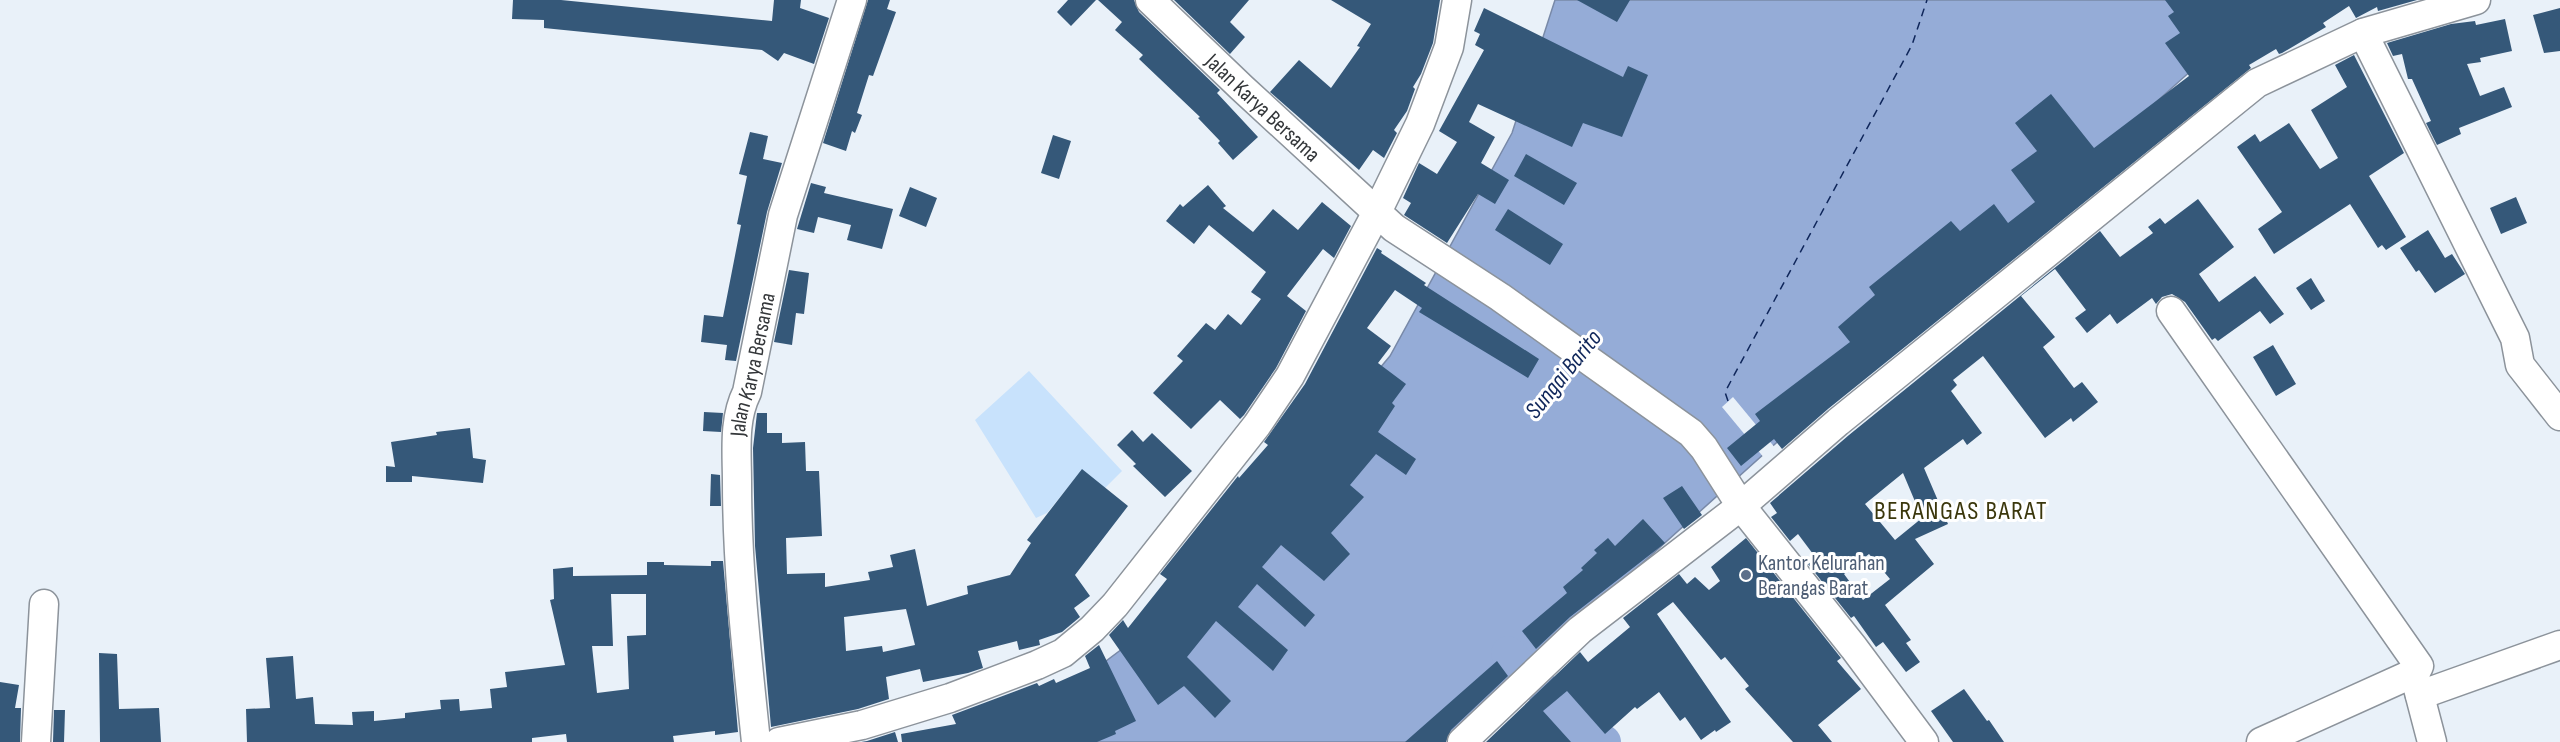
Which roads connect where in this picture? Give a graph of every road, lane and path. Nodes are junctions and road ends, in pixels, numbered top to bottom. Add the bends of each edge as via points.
1 (852, 0) edge
2 (1150, 0) edge
3 (1457, 0) edge
4 (2476, 0) edge
5 (2363, 33) junction
6 (1386, 220) junction
7 (2171, 311) dead end
8 (2560, 416) edge
9 (1739, 502) junction
10 (44, 604) dead end
11 (2560, 645) edge
12 (2417, 684) junction
13 (36, 742) edge
14 (756, 742) edge
15 (779, 742) edge
16 (1462, 742) edge
17 (1924, 742) edge
18 (2261, 742) edge
19 (2432, 742) edge

1 - 14 street, Jalan Karya Bersama via 783,215 737,425 737,529
2 - 6 street, Jalan Karya Bersama
3 - 6 street via 1449,47
4 - 5 street
5 - 8 street via 2515,338 2520,365
5 - 9 street via 2258,83
6 - 9 street, Jalan Karya Bersama via 1691,433
6 - 15 street via 1274,401 1115,605 1092,629 1063,653 950,699 862,725
7 - 12 street via 2418,663
9 - 16 street via 1580,630
9 - 17 street, Jalan Karya Bersama
10 - 13 street
11 - 12 street
12 - 18 street
12 - 19 street

